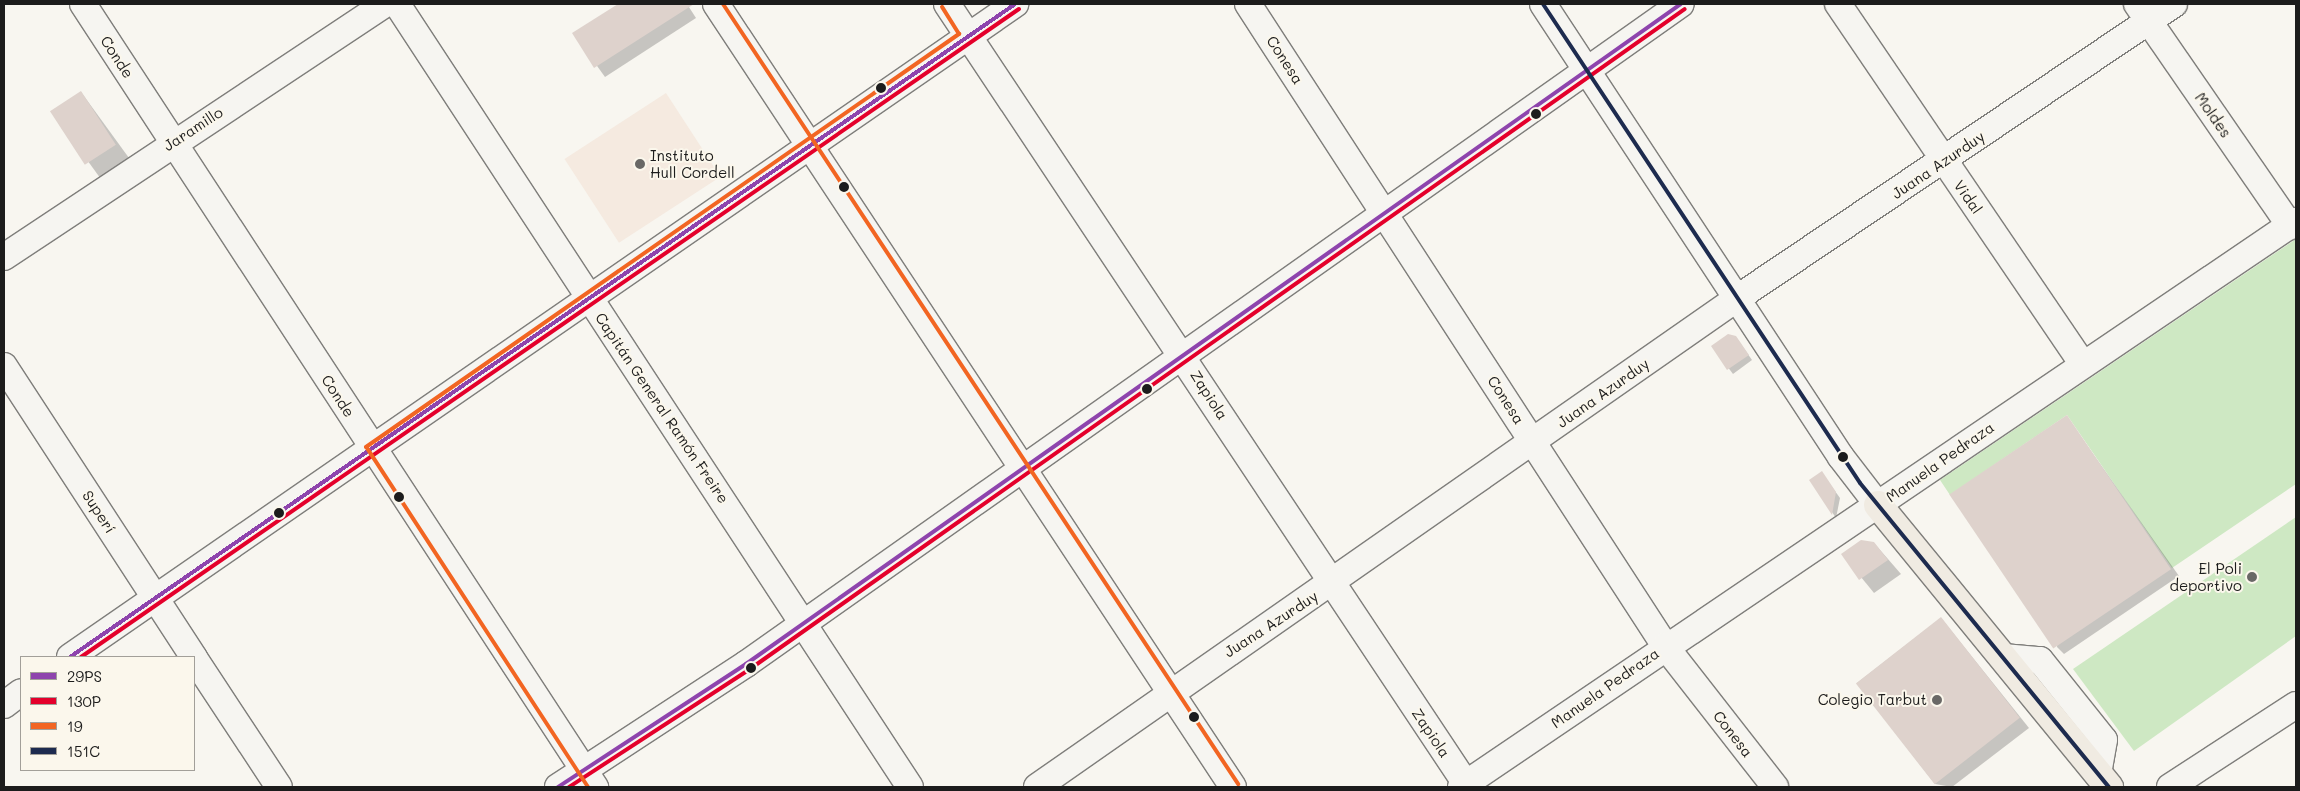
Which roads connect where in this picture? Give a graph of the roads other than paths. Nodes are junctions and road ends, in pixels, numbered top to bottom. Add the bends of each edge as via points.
1 (83, 4) edge
2 (385, 4) edge
3 (397, 4) edge
4 (716, 4) edge
5 (947, 4) edge
6 (1015, 4) edge
7 (1248, 4) edge
8 (1543, 4) edge
9 (1681, 4) edge
10 (1838, 4) edge
11 (2174, 4) edge
12 (2143, 13) edge
13 (968, 36) junction
14 (1585, 71) junction
15 (173, 142) junction
16 (809, 146) junction
17 (1944, 162) junction
18 (1384, 212) junction
19 (2293, 224) edge
20 (4, 257) edge
21 (589, 298) junction
22 (1736, 300) junction
23 (1184, 356) junction
24 (2082, 364) junction
25 (4, 366) edge
26 (1533, 442) junction
27 (372, 448) junction
28 (1022, 469) junction
29 (1878, 504) junction
30 (1331, 584) junction
31 (154, 597) junction
32 (804, 623) junction
33 (1665, 646) junction
34 (71, 656) edge
35 (193, 656) edge
36 (195, 659) edge
37 (1170, 690) junction
38 (20, 693) edge
39 (4, 705) edge
40 (2296, 705) edge
41 (589, 778) edge
42 (2104, 781) edge
43 (1465, 786) edge
44 (279, 787) edge
45 (558, 787) edge
46 (910, 787) edge
47 (1037, 787) edge
48 (1233, 787) edge
49 (1774, 787) edge
50 (2170, 787) edge

1 - 15 street, Conde
2 - 15 street, Jaramillo
3 - 21 street, Capitán General Ramón Freire
4 - 16 street
5 - 13 street, Zapiola
6 - 13 street
7 - 18 street, Conesa
8 - 14 street
9 - 14 street
10 - 17 street, Vidal
11 - 12 street, Juana Azurduy
12 - 17 street, Juana Azurduy
12 - 19 street, Moldes
13 - 16 street
13 - 23 street, Zapiola
14 - 18 street
14 - 22 street
15 - 20 street, Jaramillo
15 - 27 street, Conde
16 - 21 street
16 - 28 street via 851,202
17 - 22 street, Juana Azurduy
17 - 24 street, Vidal
18 - 23 street
18 - 26 street, Conesa
19 - 24 street, Manuela Pedraza
21 - 27 street
21 - 32 street, Capitán General Ramón Freire
22 - 26 street, Juana Azurduy
22 - 29 street
23 - 28 street
23 - 30 street, Zapiola
24 - 29 street, Manuela Pedraza
25 - 31 street, Superí
26 - 30 street, Juana Azurduy
26 - 33 street, Conesa
27 - 31 street
27 - 41 street, Conde
28 - 32 street
28 - 37 street
29 - 33 street, Manuela Pedraza
29 - 42 main road
30 - 37 street, Juana Azurduy
30 - 43 street, Zapiola
31 - 34 street
31 - 35 street, Superí
32 - 41 street
32 - 46 street, Capitán General Ramón Freire
33 - 43 street, Manuela Pedraza
33 - 49 street, Conesa
36 - 44 street, Superí
37 - 47 street, Juana Azurduy
37 - 48 street
38 - 39 street
40 - 50 street
41 - 45 street

